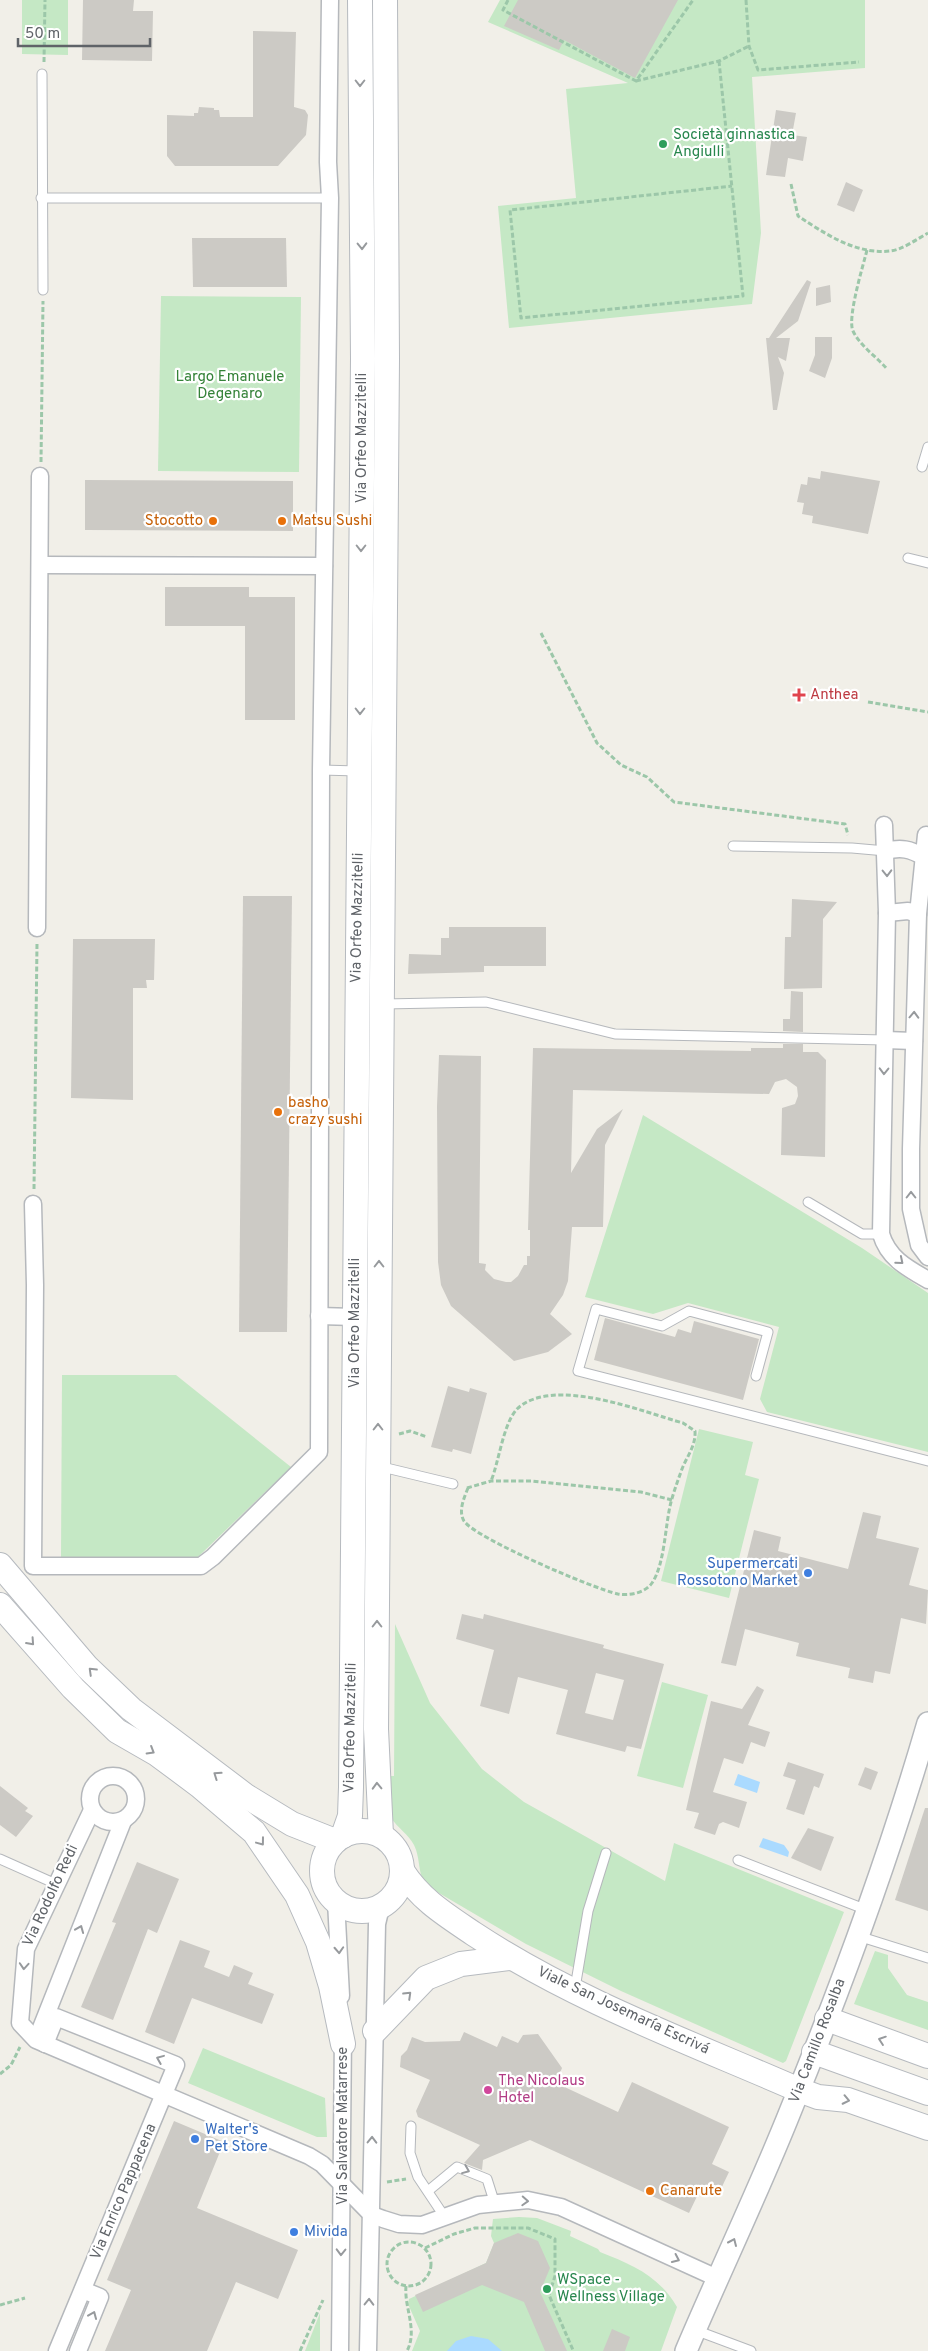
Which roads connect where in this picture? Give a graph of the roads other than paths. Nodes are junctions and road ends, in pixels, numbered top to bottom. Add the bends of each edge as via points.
1 (330, 0) edge
2 (360, 0) edge
3 (385, 0) edge
4 (42, 74) road end
5 (42, 198) junction
6 (330, 198) junction
7 (43, 290) road end
8 (363, 358) junction
9 (387, 359) junction
10 (362, 408) junction
11 (386, 409) junction
12 (928, 447) edge
13 (922, 466) dead end
14 (40, 476) road end
15 (908, 558) dead end
16 (928, 563) edge
17 (41, 565) junction
18 (324, 566) junction
19 (321, 770) junction
20 (360, 771) junction
21 (884, 825) dead end
22 (926, 835) dead end
23 (734, 846) dead end
24 (886, 851) junction
25 (924, 857) junction
26 (887, 913) junction
27 (918, 914) junction
28 (37, 928) road end
29 (382, 1004) junction
30 (381, 1040) junction
31 (885, 1040) junction
32 (357, 1041) junction
33 (914, 1041) junction
34 (356, 1087) junction
35 (381, 1087) junction
36 (883, 1148) junction
37 (911, 1149) junction
38 (808, 1202) dead end
39 (33, 1204) road end
40 (881, 1234) junction
41 (928, 1257) edge
42 (928, 1280) edge
43 (319, 1316) junction
44 (355, 1317) junction
45 (756, 1376) dead end
46 (928, 1461) edge
47 (378, 1466) junction
48 (453, 1484) road end
49 (0, 1565) edge
50 (0, 1605) edge
51 (928, 1723) edge
52 (200, 1786) junction
53 (92, 1810) junction
54 (123, 1821) junction
55 (381, 1835) junction
56 (339, 1839) junction
57 (606, 1853) dead end
58 (0, 1859) edge
59 (738, 1860) dead end
60 (403, 1872) junction
61 (322, 1876) junction
62 (56, 1884) junction
63 (336, 1901) junction
64 (385, 1904) junction
65 (429, 1904) junction
66 (867, 1910) junction
67 (858, 1936) junction
68 (510, 1958) junction
69 (928, 1958) edge
70 (574, 1992) junction
71 (827, 2019) junction
72 (375, 2031) junction
73 (36, 2038) junction
74 (343, 2044) junction
75 (814, 2052) junction
76 (928, 2056) edge
77 (799, 2090) junction
78 (928, 2093) edge
79 (164, 2094) junction
80 (411, 2126) dead end
81 (928, 2128) edge
82 (342, 2185) junction
83 (428, 2191) junction
84 (494, 2201) junction
85 (372, 2216) junction
86 (444, 2216) junction
87 (717, 2278) junction
88 (83, 2290) junction
89 (695, 2330) junction
90 (57, 2351) edge
91 (78, 2351) edge
92 (340, 2351) edge
93 (368, 2351) edge
94 (686, 2351) edge
95 (751, 2351) edge

1 - 6 street
2 -> 8 main road, Via Orfeo Mazzitelli
3 - 9 main road, Via Orfeo Mazzitelli
4 - 5 lane
5 - 6 lane
5 - 7 lane
6 - 18 street
8 - 9 main road via 368,363
8 - 10 main road, Via Orfeo Mazzitelli
9 - 11 main road, Via Orfeo Mazzitelli
10 - 11 main road via 372,405
10 -> 20 main road, Via Orfeo Mazzitelli
11 - 29 main road, Via Orfeo Mazzitelli
12 - 13 lane
14 - 17 street
15 - 16 lane
17 - 18 street
17 - 28 street
18 - 19 street
19 - 20 lane
19 - 43 street
20 - 32 main road, Via Orfeo Mazzitelli
21 - 24 street
22 - 25 street
23 - 24 lane
24 - 25 street via 898,848 911,850
24 -> 26 street
25 - 27 street
26 - 27 street via 908,911
26 - 31 street
33 -> 27 street
29 - 30 main road, Via Orfeo Mazzitelli
29 - 31 lane via 486,1002 614,1034
30 - 32 main road
30 - 35 main road, Via Orfeo Mazzitelli
31 - 33 street
31 -> 36 street
32 - 34 main road, Via Orfeo Mazzitelli
33 - 37 street
34 - 35 main road via 364,1084
34 - 44 main road, Via Orfeo Mazzitelli
47 -> 35 main road, Via Orfeo Mazzitelli
36 - 37 street
36 - 40 street
41 -> 37 street via 919,1245 911,1209
38 - 40 lane via 862,1234
39 - 43 street via 33,1566 187,1568 201,1566 213,1557 319,1452
40 -> 42 street via 884,1245 898,1262
43 - 44 street
44 - 56 main road, Via Orfeo Mazzitelli via 351,1787 350,1816
45 - 46 lane via 768,1332 689,1311 662,1326 596,1309 578,1371
47 - 48 lane
55 -> 47 main road, Via Orfeo Mazzitelli via 376,1729
56 -> 49 main road via 292,1824 246,1796 131,1709 87,1667
50 -> 52 main road via 73,1688 117,1730
51 - 66 street, Via Camillo Rosalba
52 - 61 main road via 245,1809 312,1853
52 -> 74 main road via 254,1832 297,1895 320,1950
53 - 54 street via 109,1823
53 - 54 street, Via Rodolfo Redi via 90,1794 98,1781 105,1777 121,1777 128,1781 136,1794 134,1810
53 - 62 street, Via Rodolfo Redi
73 -> 54 street, Via Rodolfo Redi
55 - 56 main road via 362,1831
55 - 60 main road via 399,1855
56 - 61 main road via 325,1857
57 - 70 lane via 588,1911
58 - 62 lane
59 - 66 lane
60 - 64 main road via 396,1893
60 - 65 main road via 414,1890
61 - 63 main road via 329,1894
62 -> 73 street, Via Rodolfo Redi via 26,1949 20,2023
63 - 64 main road via 353,1910 372,1910
63 -> 74 street, Via Salvatore Matarrese
64 - 65 main road via 408,1899
64 - 72 street, Via Salvatore Matarrese via 377,1924
65 - 68 main road, Viale San Josemaría Escrivá
66 - 67 street, Via Camillo Rosalba
67 - 69 lane
67 - 71 street, Via Camillo Rosalba
68 - 70 main road, Viale San Josemaría Escrivá
72 -> 68 main road via 426,1978 461,1964
70 - 77 main road, Viale San Josemaría Escrivá
71 - 75 street, Via Camillo Rosalba
76 -> 71 main road
85 -> 72 street, Via Salvatore Matarrese
73 - 79 street
79 -> 73 street via 176,2065 56,2017
74 - 82 street, Via Salvatore Matarrese
75 - 77 street, Via Camillo Rosalba
75 - 78 main road
77 -> 81 main road, Viale San Josemaría Escrivá via 818,2097 848,2100
87 -> 77 street, Via Camillo Rosalba
79 - 82 street via 309,2156 322,2164
79 - 88 street, Via Enrico Pappacena
80 - 83 lane via 410,2153 418,2177
82 - 85 street
82 -> 92 street, Via Salvatore Matarrese
83 -> 84 lane via 457,2167 487,2179
83 - 86 lane
84 - 86 street
84 -> 87 street via 528,2200 561,2207
85 - 86 street via 399,2224 422,2225
93 -> 85 street, Via Salvatore Matarrese
87 - 89 street, Via Camillo Rosalba
88 - 90 street, Via Enrico Pappacena
91 -> 88 street via 100,2297
89 - 94 street, Via Camillo Rosalba
89 - 95 lane

